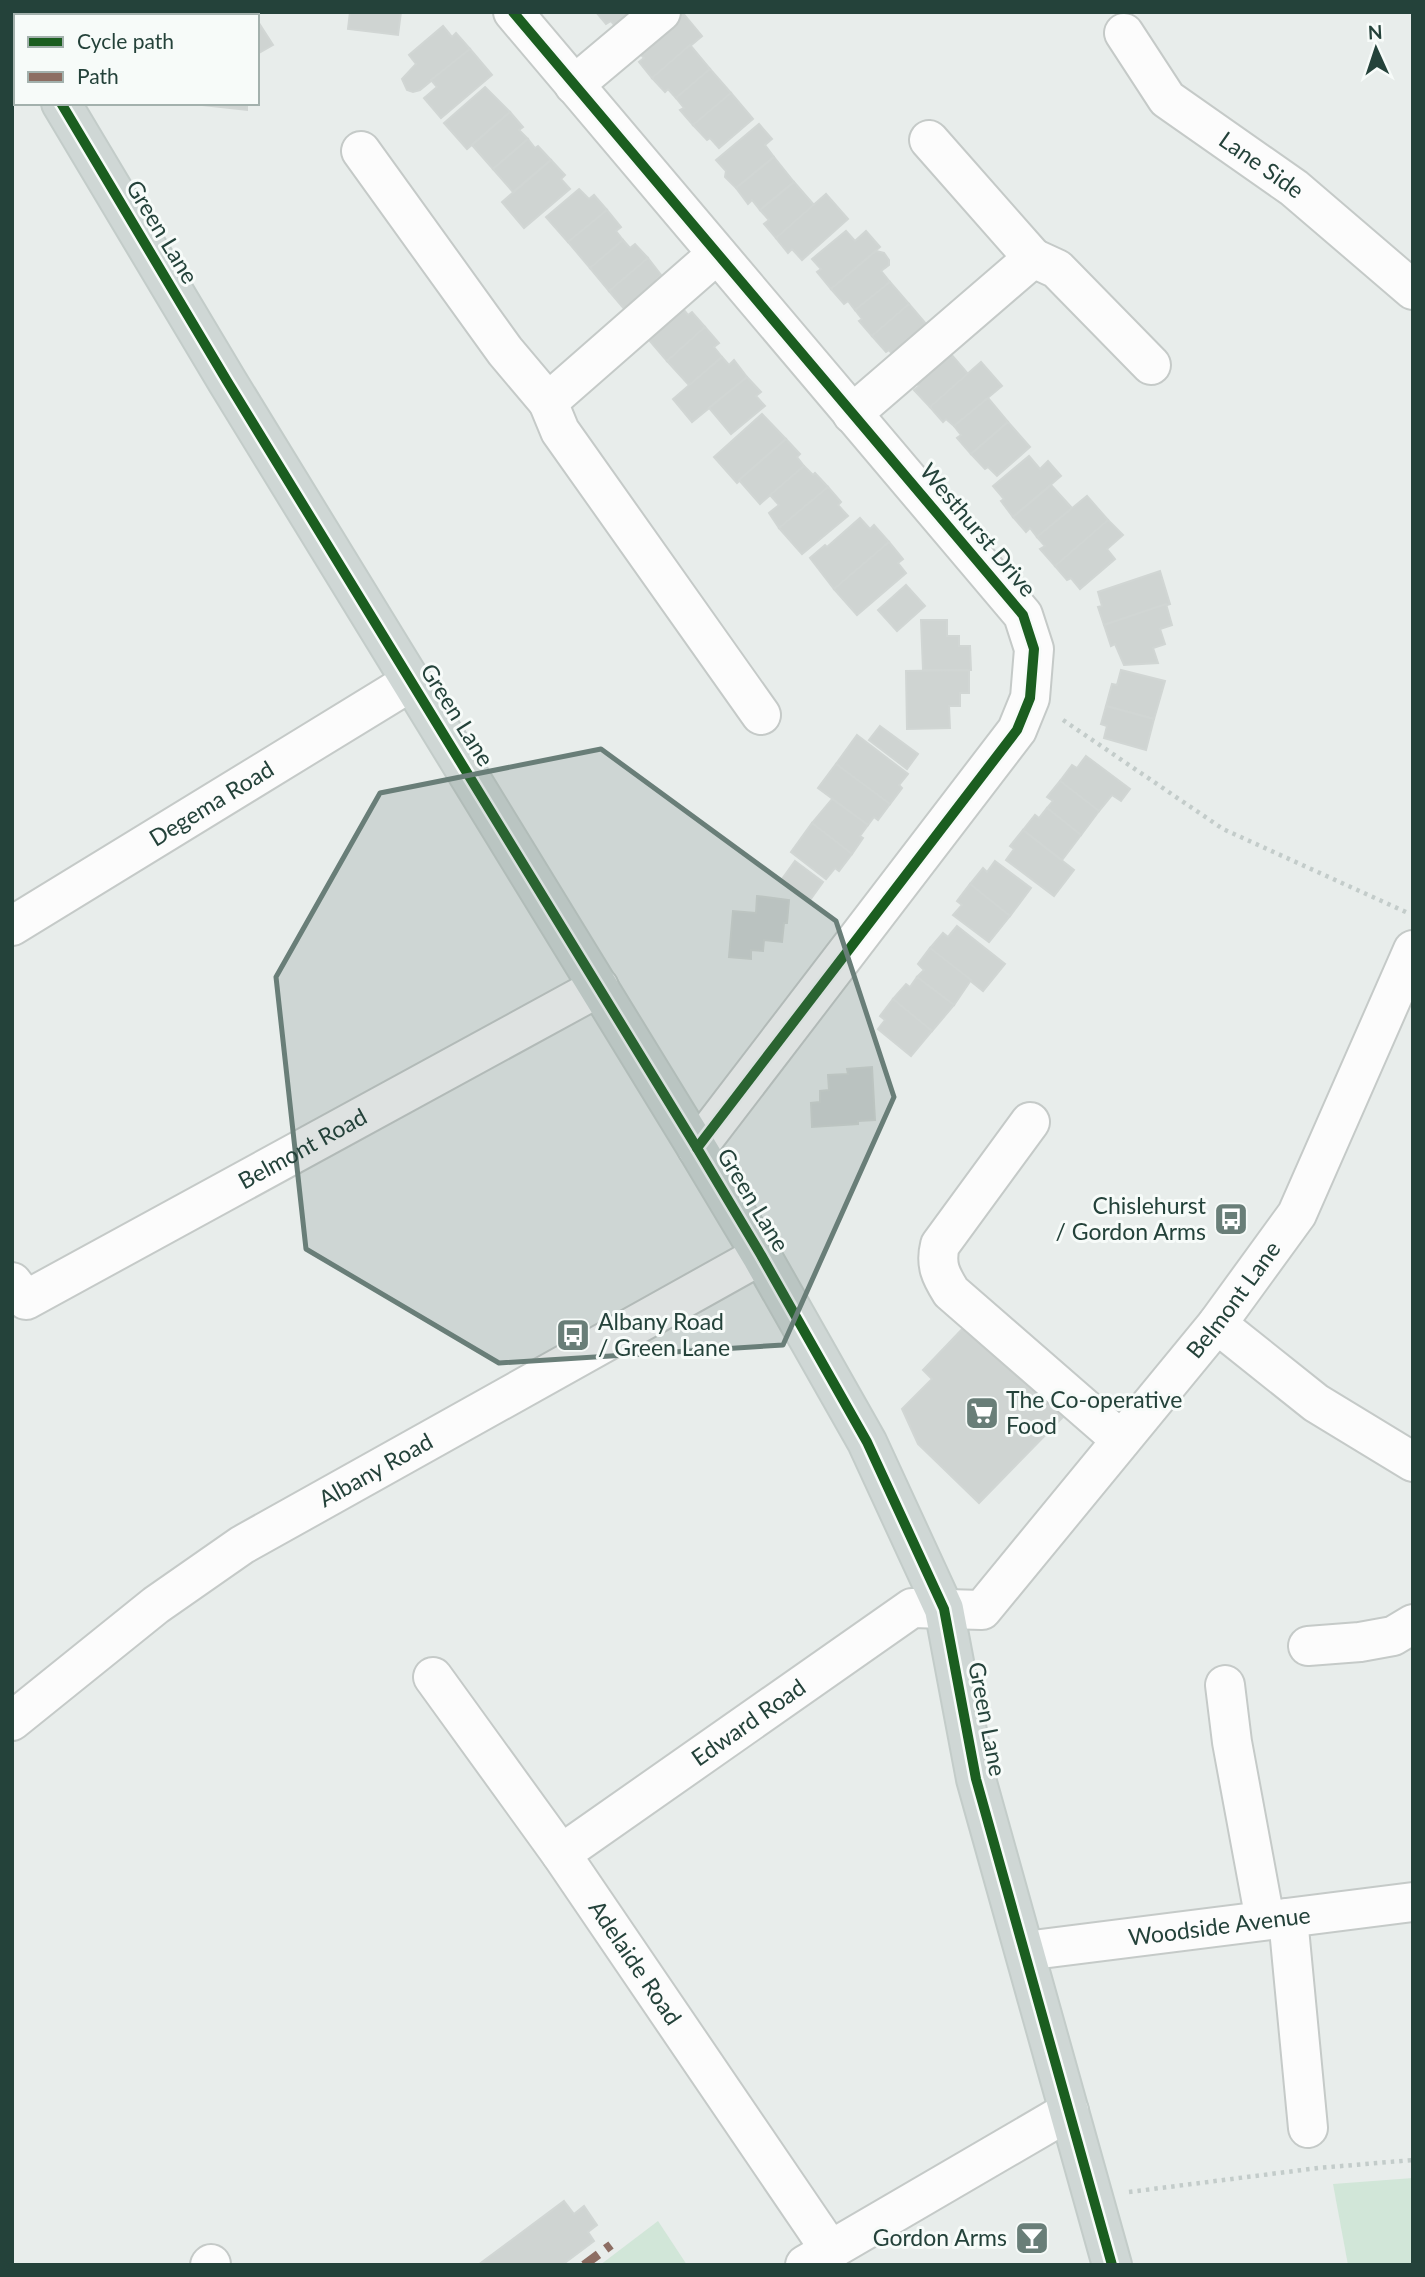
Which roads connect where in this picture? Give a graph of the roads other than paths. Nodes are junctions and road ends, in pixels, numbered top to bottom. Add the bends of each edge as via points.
1 (513, 12) edge
2 (661, 12) edge
3 (1124, 33) dead end
4 (574, 85) junction
5 (62, 105) edge
6 (929, 141) dead end
7 (361, 151) dead end
8 (717, 254) junction
9 (1033, 258) junction
10 (1413, 290) edge
11 (1152, 365) dead end
12 (548, 402) junction
13 (852, 414) junction
14 (412, 681) junction
15 (761, 715) dead end
16 (12, 926) edge
17 (1413, 950) edge
18 (599, 986) junction
19 (1030, 1122) dead end
20 (697, 1147) junction
21 (761, 1255) junction
22 (12, 1282) edge
23 (1217, 1324) junction
24 (1121, 1440) junction
25 (1413, 1462) edge
26 (944, 1609) junction
27 (1413, 1624) edge
28 (1308, 1646) dead end
29 (433, 1677) dead end
30 (1225, 1685) dead end
31 (12, 1721) edge
32 (561, 1854) junction
33 (1413, 1902) edge
34 (1276, 1919) junction
35 (1025, 1951) junction
36 (1069, 2111) junction
37 (1308, 2128) dead end
38 (818, 2258) edge
39 (1112, 2265) edge

1 - 4 street, Westhurst Drive
2 - 4 street
3 - 10 street, Lane Side via 1167,99 1294,188
4 - 8 street, Westhurst Drive
5 - 14 main road, Green Lane
6 - 9 street
7 - 12 street via 505,351
8 - 12 street
8 - 13 street, Westhurst Drive
9 - 11 street via 1057,269
9 - 13 street
12 - 15 street via 560,431
13 - 20 street, Westhurst Drive via 1023,615 1034,649 1030,698 1017,730
14 - 16 street, Degema Road
14 - 18 main road, Green Lane
17 - 23 street, Belmont Lane via 1297,1214
18 - 20 main road, Green Lane
18 - 22 street, Belmont Road via 26,1300
19 - 24 street via 940,1245 939,1274 951,1292
20 - 21 main road, Green Lane
21 - 26 main road, Green Lane via 867,1442
21 - 31 street, Albany Road via 242,1545 156,1605
23 - 24 street, Belmont Lane
23 - 25 street via 1316,1403
24 - 26 street, Belmont Lane via 982,1610
26 - 32 street, Edward Road via 912,1608
26 - 35 main road, Green Lane via 976,1779
27 - 28 street via 1393,1636
29 - 32 street, Adelaide Road
30 - 34 street via 1232,1742
32 - 38 street, Adelaide Road
33 - 34 street, Woodside Avenue
34 - 35 street, Woodside Avenue
34 - 37 street
35 - 36 main road, Green Lane
36 - 38 street
36 - 39 main road, Green Lane

